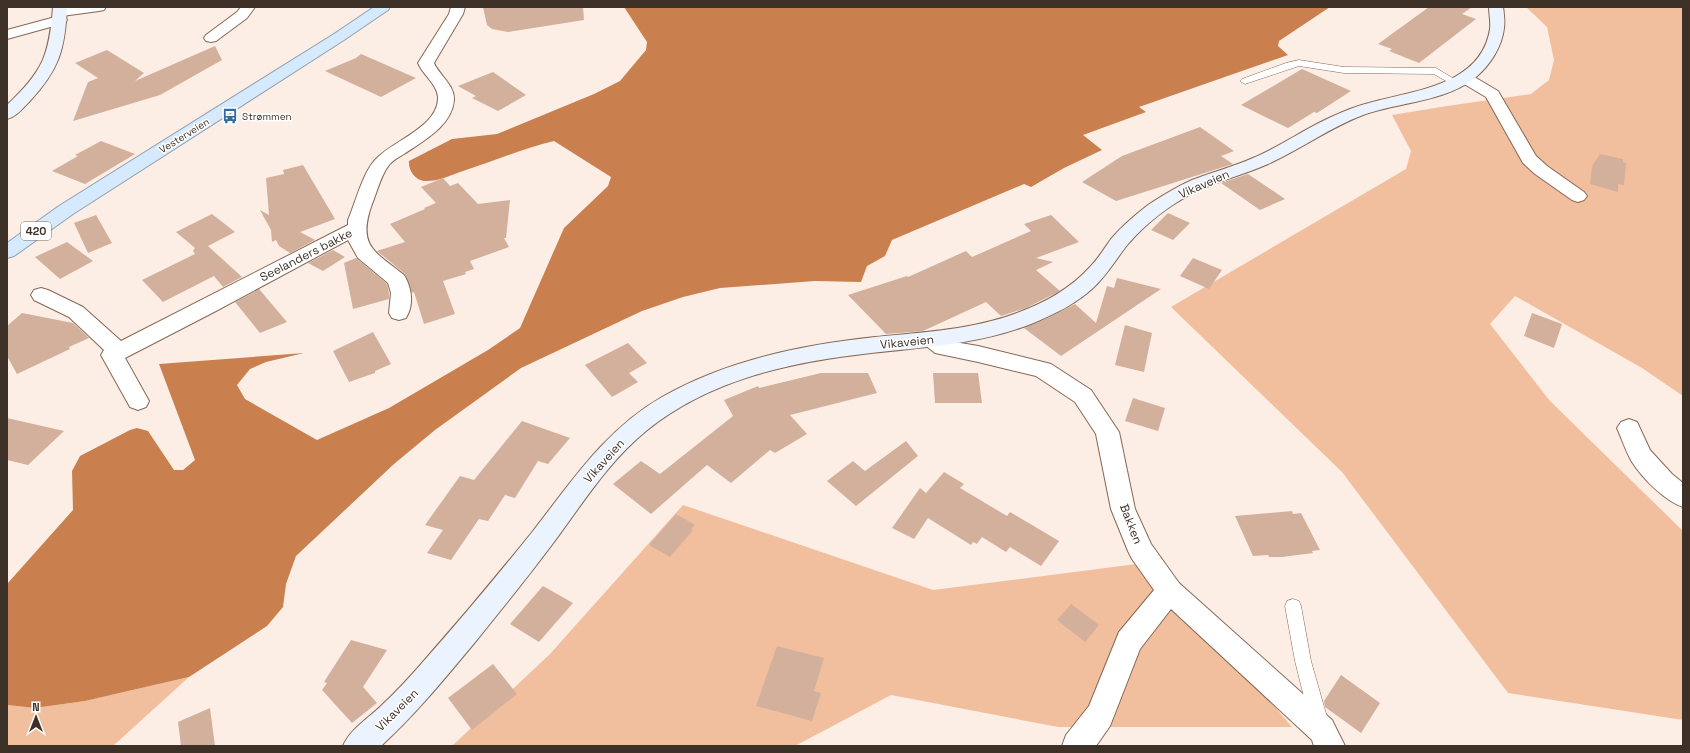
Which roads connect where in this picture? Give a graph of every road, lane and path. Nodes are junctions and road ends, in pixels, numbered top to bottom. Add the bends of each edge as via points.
1 (99, 7) edge
2 (248, 7) edge
3 (382, 7) edge
4 (458, 7) edge
5 (1496, 7) edge
6 (60, 13) edge
7 (7, 35) edge
8 (211, 38) dead end
9 (1461, 80) junction
10 (1246, 81) dead end
11 (7, 114) edge
12 (1578, 196) dead end
13 (66, 210) junction
14 (357, 229) junction
15 (7, 242) edge
16 (7, 252) edge
17 (41, 295) dead end
18 (399, 314) dead end
19 (933, 340) junction
20 (118, 352) junction
21 (138, 401) dead end
22 (1629, 428) dead end
23 (1683, 497) edge
24 (1170, 591) junction
25 (1293, 606) dead end
26 (1326, 738) edge
27 (358, 746) edge
28 (1077, 746) edge

1 - 6 street
2 - 8 street via 242,15
3 - 13 main road, Vesterveien / 420
4 - 14 street, Seelanders bakke via 426,63 428,71 445,89 444,111 434,124 382,162 357,220
5 - 9 main road, Vikaveien via 1497,29 1490,48 1478,67
6 - 7 street
6 - 11 main road via 53,57 36,85
9 - 10 lane via 1436,72 1418,70 1344,70 1299,63
9 - 12 street via 1492,94 1529,159
9 - 19 main road, Vikaveien via 1348,115 1259,162 1187,189 1166,202 1125,235 1095,274 1075,292 1051,306 1003,326
13 - 15 main road, Vesterveien / 420
13 - 16 main road, Vesterveien / 420
14 - 18 street via 357,239 364,254 398,280 401,293
14 - 20 street, Seelanders bakke
17 - 20 street via 76,312
19 - 24 street, Bakken via 943,348 1044,370 1083,396 1107,432 1123,509 1141,551
19 - 27 main road, Vikaveien via 825,352 748,368 704,384 639,424 614,446 594,469 542,539 411,696 386,723
20 - 21 street via 112,355
22 - 23 street via 1642,456 1663,481
24 - 26 street, Bakken
24 - 28 street via 1129,641 1100,716
25 - 26 lane via 1303,661

